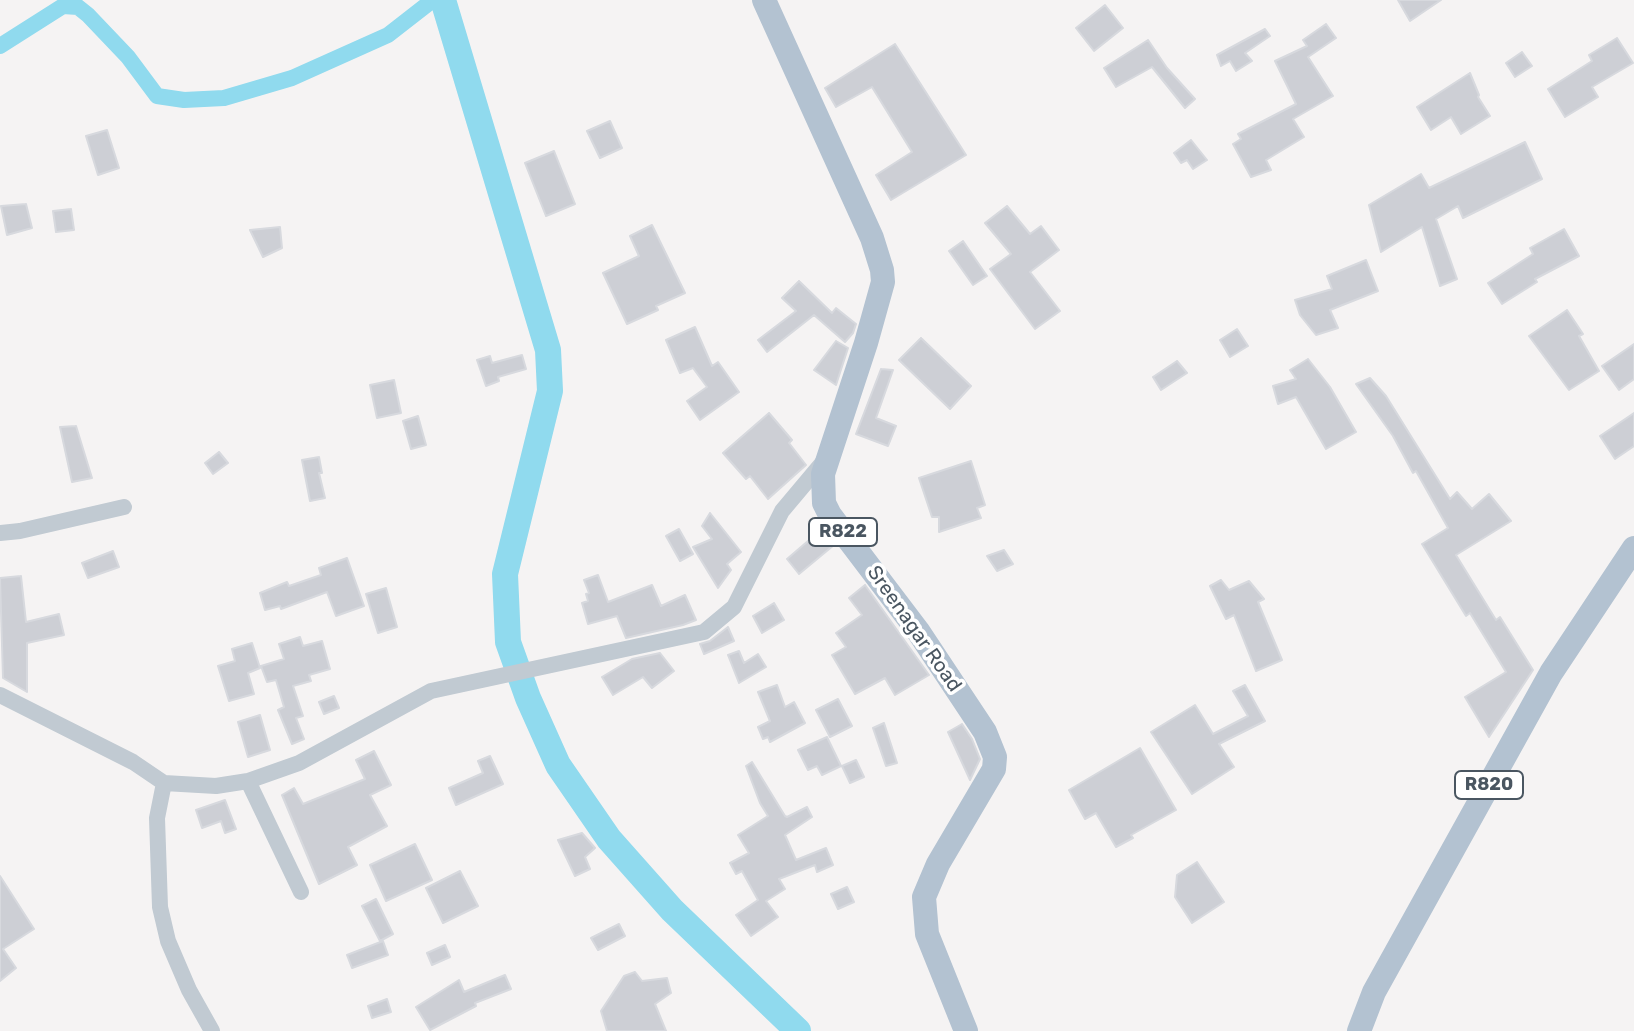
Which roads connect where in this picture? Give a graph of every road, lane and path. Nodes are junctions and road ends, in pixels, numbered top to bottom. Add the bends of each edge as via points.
1 (764, 0) edge
2 (827, 457) junction
3 (124, 507) dead end
4 (0, 533) edge
5 (1634, 548) edge
6 (0, 695) edge
7 (248, 781) junction
8 (164, 783) junction
9 (301, 892) dead end
10 (212, 1031) edge
11 (966, 1031) edge
12 (1359, 1031) edge

1 - 2 main road, Sreenagar Road / R822 via 882,270 866,343
2 - 7 street via 782,511 734,607 704,632 431,691 299,763
2 - 11 main road, Sreenagar Road / R822 via 822,489 830,515 918,631 985,732 995,757 989,779 924,897 927,934
3 - 4 street
5 - 12 main road, R820 via 1551,673 1374,992
6 - 8 street
7 - 8 street via 216,786
7 - 9 street
8 - 10 street via 157,818 160,907 168,941

